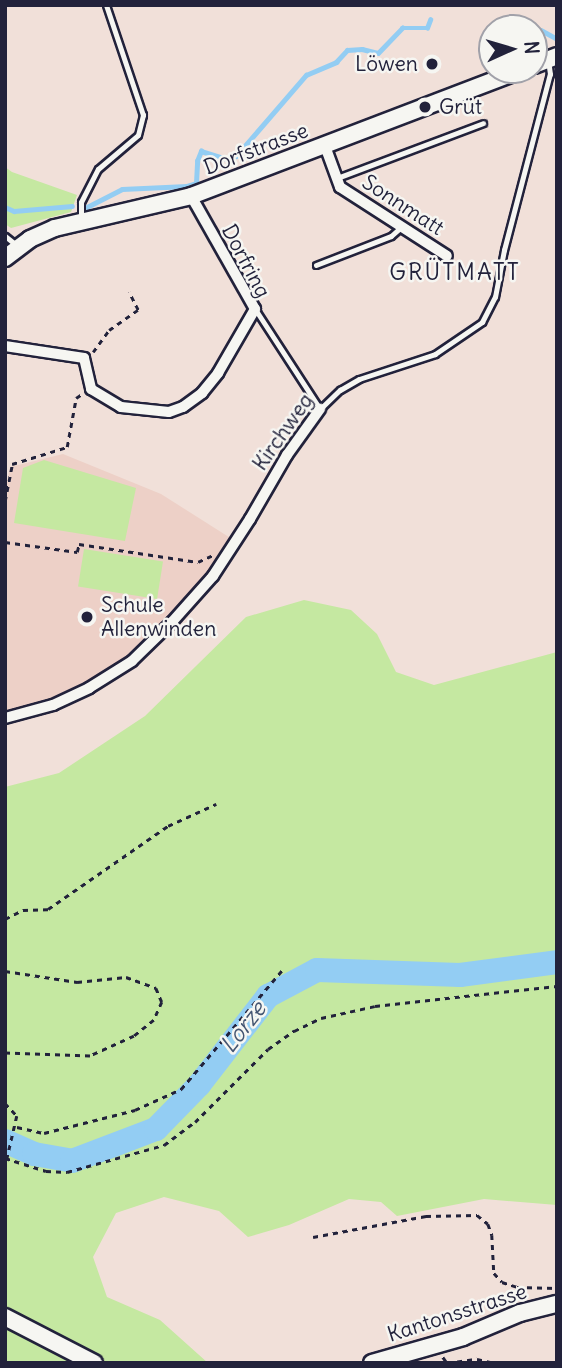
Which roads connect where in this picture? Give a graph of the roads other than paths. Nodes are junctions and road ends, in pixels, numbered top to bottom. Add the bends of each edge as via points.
1 (106, 5) edge
2 (485, 84) edge
3 (547, 84) edge
4 (483, 123) dead end
5 (325, 146) junction
6 (337, 178) junction
7 (191, 196) junction
8 (81, 221) junction
9 (401, 228) junction
10 (5, 236) edge
11 (19, 247) junction
12 (447, 256) dead end
13 (5, 258) edge
14 (316, 265) dead end
15 (255, 309) junction
16 (5, 346) edge
17 (320, 409) junction
18 (5, 718) edge
19 (557, 1304) edge
20 (5, 1317) edge
21 (94, 1363) edge
22 (372, 1363) edge

1 - 8 lane via 143,115 138,135 98,169 81,202
2 - 5 street, Dorfstrasse
3 - 17 lane, Kirchweg via 495,297 482,322 435,354 359,379
4 - 6 lane
5 - 6 street, Sonnmatt
5 - 7 street, Dorfstrasse
6 - 9 street, Sonnmatt via 340,187
7 - 8 street, Dorfstrasse
7 - 15 street, Dorfring
8 - 11 street, Dorfstrasse via 55,228
9 - 12 street, Sonnmatt
9 - 14 lane
10 - 11 lane
11 - 13 street, Dorfstrasse
15 - 16 street, Dorfring via 202,393 169,412 121,407 92,390 84,358
15 - 17 lane
17 - 18 street, Kirchweg via 213,576 132,661 62,702
19 - 22 street, Kantonsstrasse
20 - 21 street

